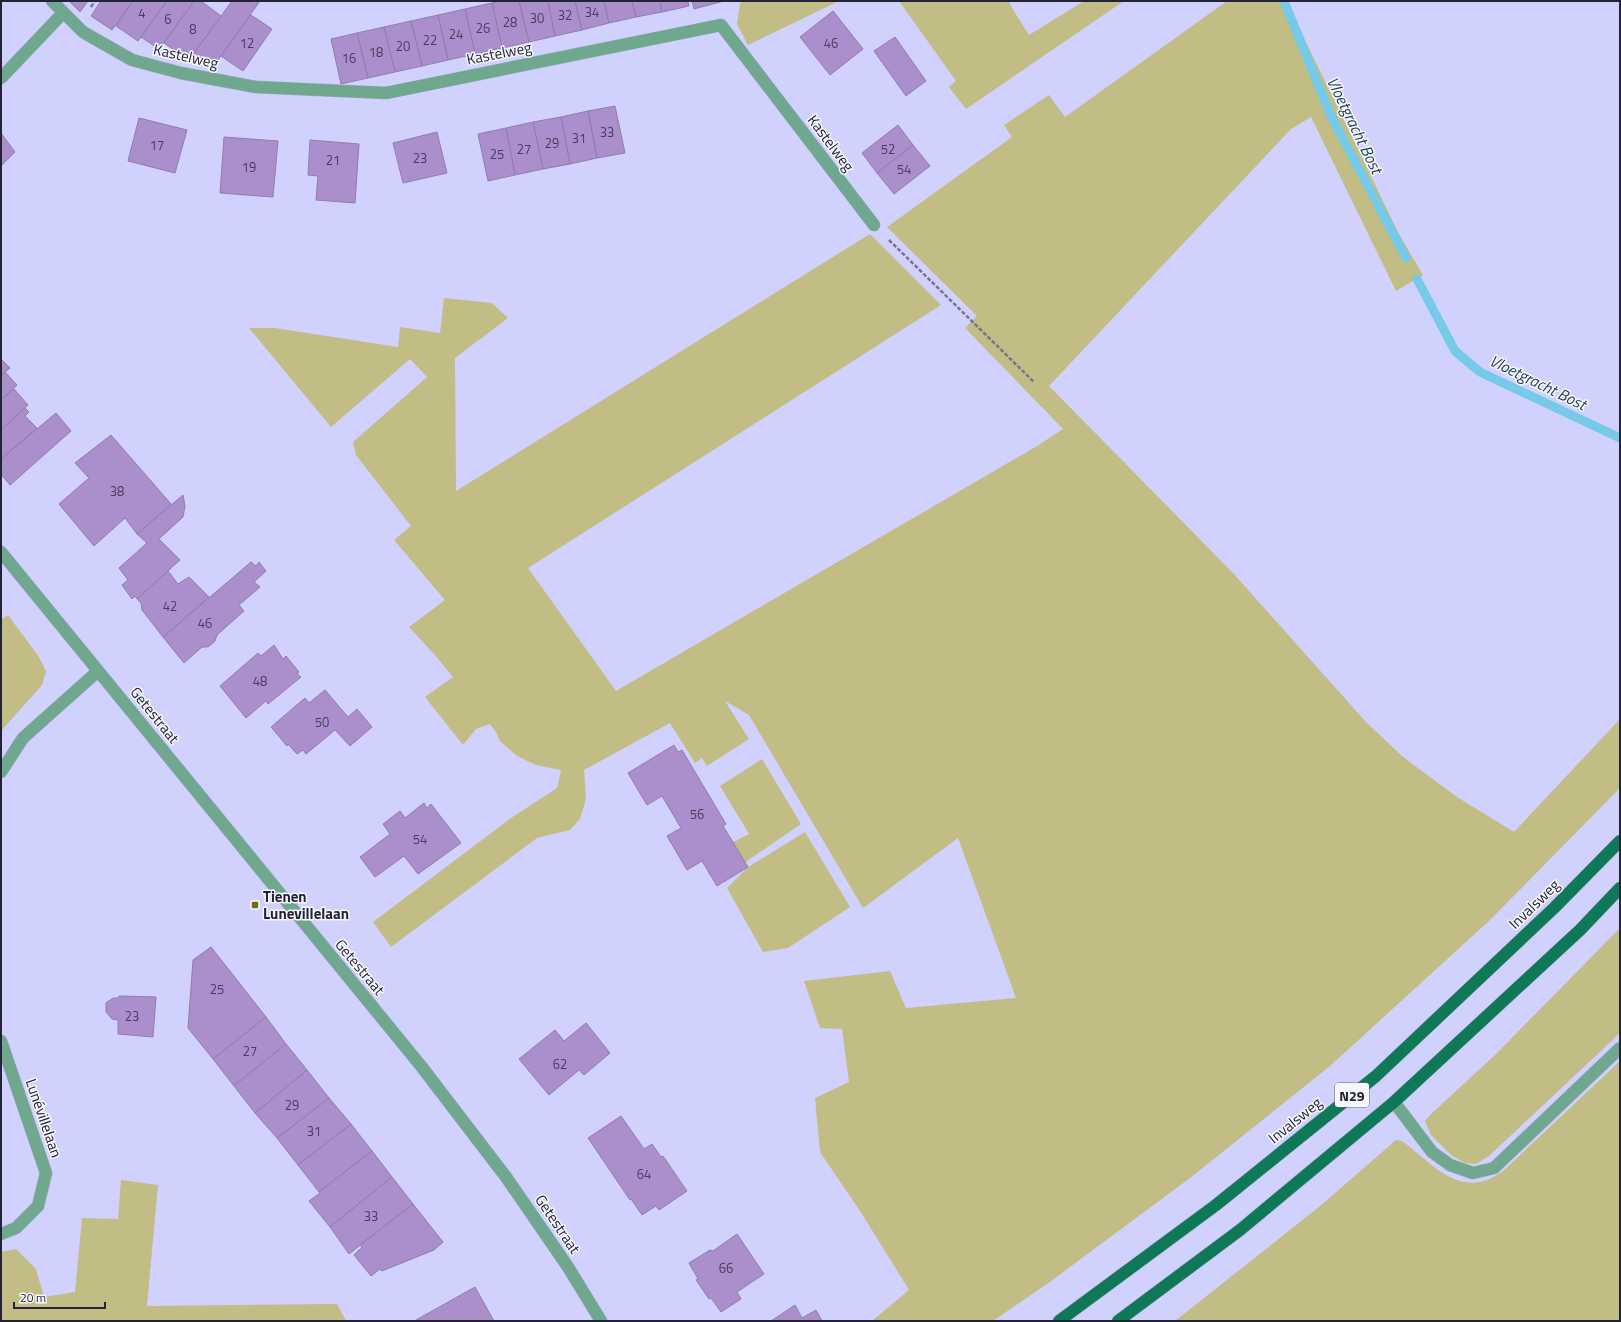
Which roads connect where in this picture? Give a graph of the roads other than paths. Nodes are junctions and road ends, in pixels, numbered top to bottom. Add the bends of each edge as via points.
1 (52, 1) edge
2 (64, 12) junction
3 (1, 78) edge
4 (874, 225) road end
5 (1, 552) edge
6 (98, 671) junction
7 (1, 772) edge
8 (1620, 841) edge
9 (1620, 888) edge
10 (1, 1041) edge
11 (1620, 1048) edge
12 (1394, 1102) junction
13 (1, 1234) edge
14 (601, 1321) edge
15 (1059, 1321) edge
16 (1118, 1321) edge

1 - 2 street, Kastelweg
2 - 3 street
2 - 4 street, Kastelweg via 83,32 132,60 181,73 256,87 386,93 721,25
5 - 6 street, Getestraat
6 - 7 street via 23,738
6 - 14 street, Getestraat via 459,1115 506,1177 568,1267
8 - 15 main road, Invalsweg / N29 via 1554,908 1376,1076 1216,1205
9 - 12 main road, N29 via 1580,930
10 - 13 street, Lunévillelaan via 46,1173 38,1206 16,1228
11 - 12 street via 1494,1168 1473,1173 1450,1165 1432,1152
12 - 16 main road, N29 via 1240,1230

